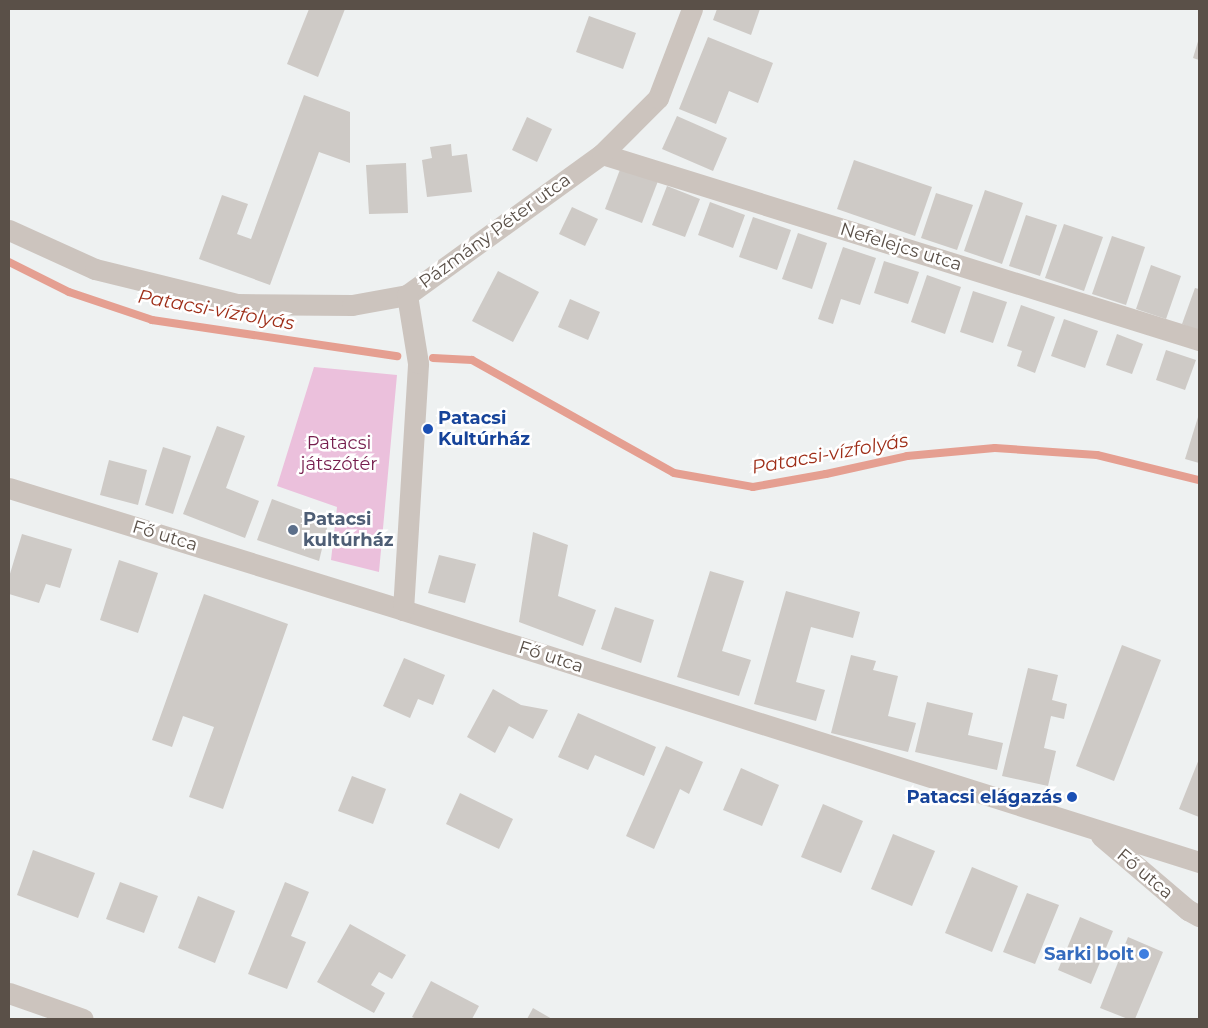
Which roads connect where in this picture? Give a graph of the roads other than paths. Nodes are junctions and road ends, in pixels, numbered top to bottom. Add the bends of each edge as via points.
1 (692, 9) edge
2 (602, 154) junction
3 (9, 230) edge
4 (407, 295) junction
5 (1199, 340) edge
6 (9, 488) edge
7 (403, 610) junction
8 (1093, 830) junction
9 (1199, 862) edge
10 (1199, 916) edge
11 (9, 993) edge
12 (83, 1019) edge

1 - 2 street, Pázmány Péter utca via 658,98
2 - 4 street, Pázmány Péter utca
2 - 5 street, Nefelejcs utca
3 - 4 street via 96,269 237,304 352,305
4 - 7 street, Pázmány Péter utca via 418,363
6 - 7 street, Fő utca
7 - 8 street, Fő utca
8 - 9 street, Fő utca
8 - 10 street, Fő utca
11 - 12 street

